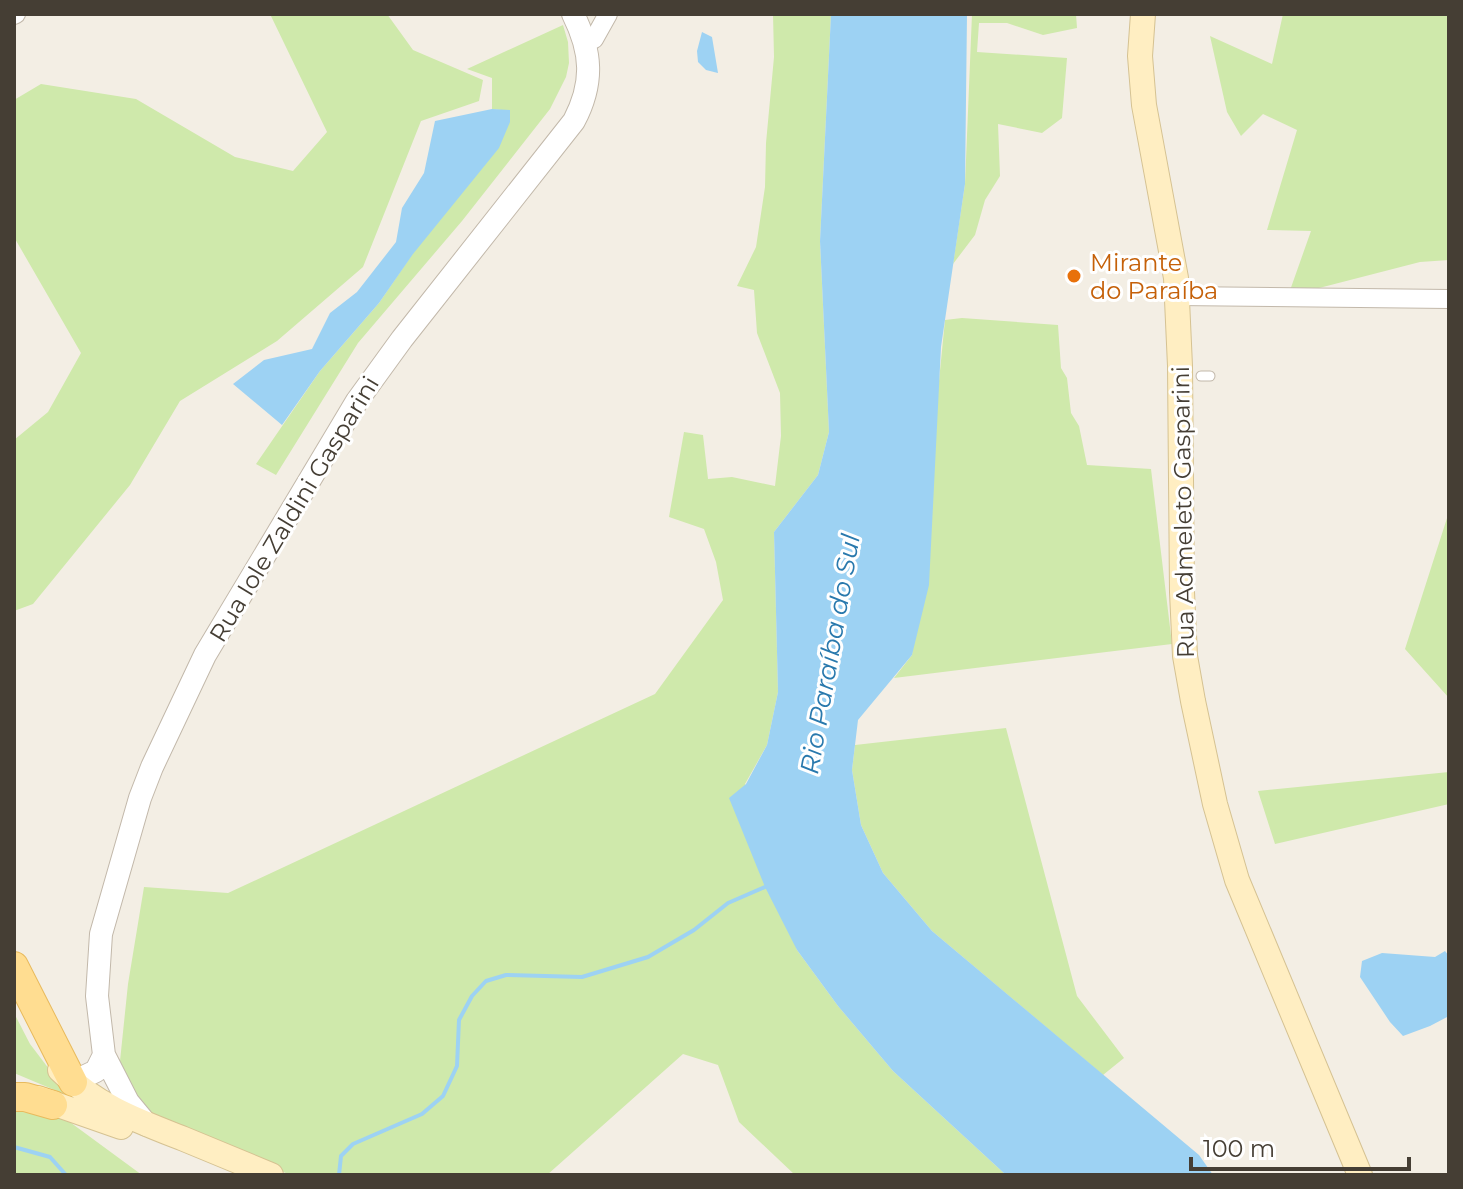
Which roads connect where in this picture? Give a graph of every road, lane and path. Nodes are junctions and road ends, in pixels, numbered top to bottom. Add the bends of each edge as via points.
1 (573, 14) edge
2 (608, 14) edge
3 (1143, 14) edge
4 (586, 43) junction
5 (1177, 296) junction
6 (1449, 299) edge
7 (14, 966) edge
8 (14, 998) edge
9 (104, 1055) junction
10 (73, 1082) junction
11 (14, 1088) edge
12 (14, 1097) edge
13 (53, 1105) junction
14 (148, 1126) junction
15 (243, 1175) edge
16 (271, 1175) edge
17 (1360, 1175) edge

1 - 4 street, Rua Iole Zaldini Gasparini
2 - 4 street
3 - 5 main road, Rua Admeleto Gasparini via 1144,105
4 - 9 street, Rua Iole Zaldini Gasparini via 584,102 574,121 357,401 205,655 172,723 140,798 101,934 97,996
5 - 6 street
5 - 17 main road, Rua Admeleto Gasparini via 1182,608 1193,701 1237,880
7 - 10 main road
8 - 10 main road via 55,1064
9 - 10 street via 96,1071
9 - 14 street, Rua Iole Zaldini Gasparini via 128,1102
10 - 14 main road via 104,1106
11 - 13 main road
12 - 13 main road
13 - 15 main road via 166,1142
14 - 16 main road

